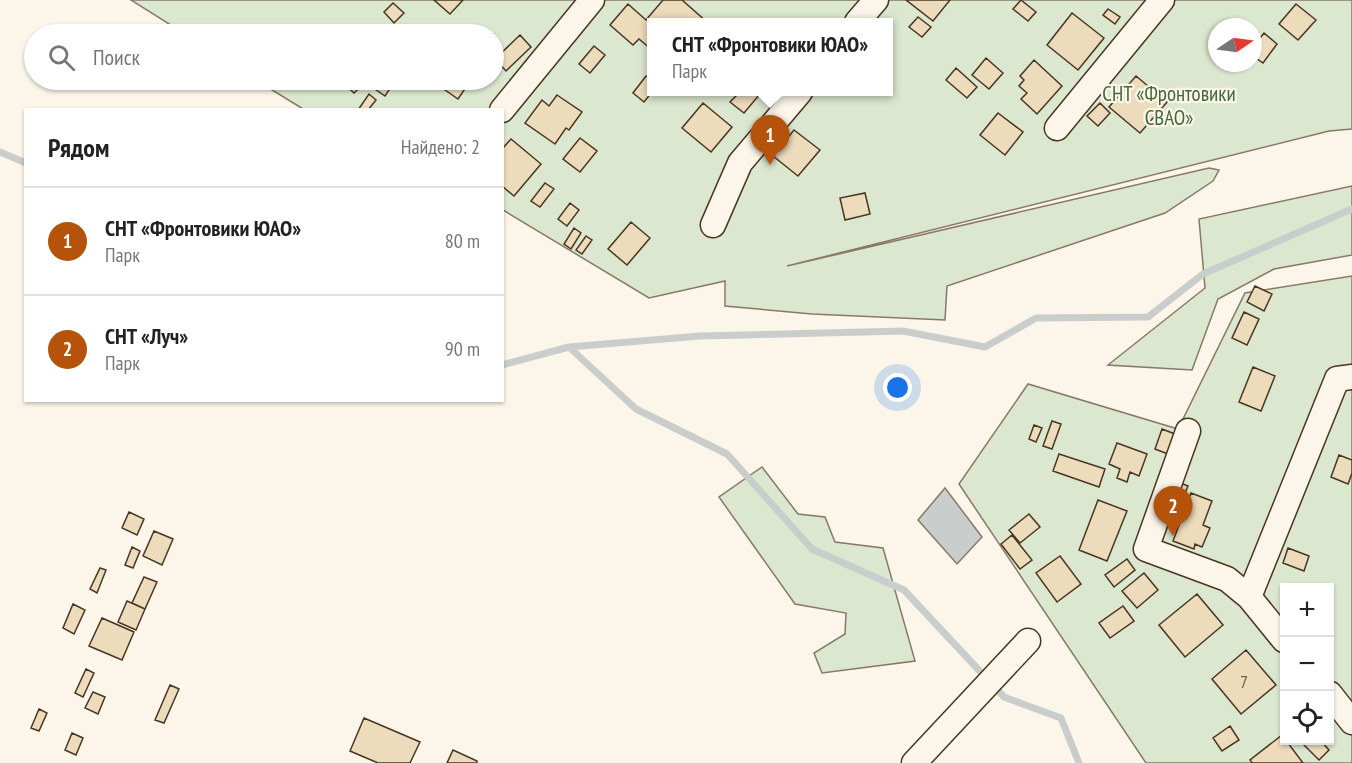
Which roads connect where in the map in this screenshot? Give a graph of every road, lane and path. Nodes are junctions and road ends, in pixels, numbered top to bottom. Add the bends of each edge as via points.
1 (592, 0) edge
2 (876, 0) edge
3 (1162, 0) edge
4 (860, 18) edge
5 (797, 96) edge
6 (504, 108) edge
7 (1057, 129) dead end
8 (713, 225) dead end
9 (1352, 377) edge
10 (1188, 431) dead end
11 (1249, 597) junction
12 (1282, 637) edge
13 (1028, 641) dead end
14 (1334, 700) edge
15 (1352, 722) edge
16 (914, 763) edge

1 - 6 street
2 - 4 street
3 - 7 street
5 - 8 street via 740,163
9 - 11 street via 1337,379
10 - 11 street via 1146,549 1227,579
11 - 12 street
13 - 16 street
14 - 15 street

